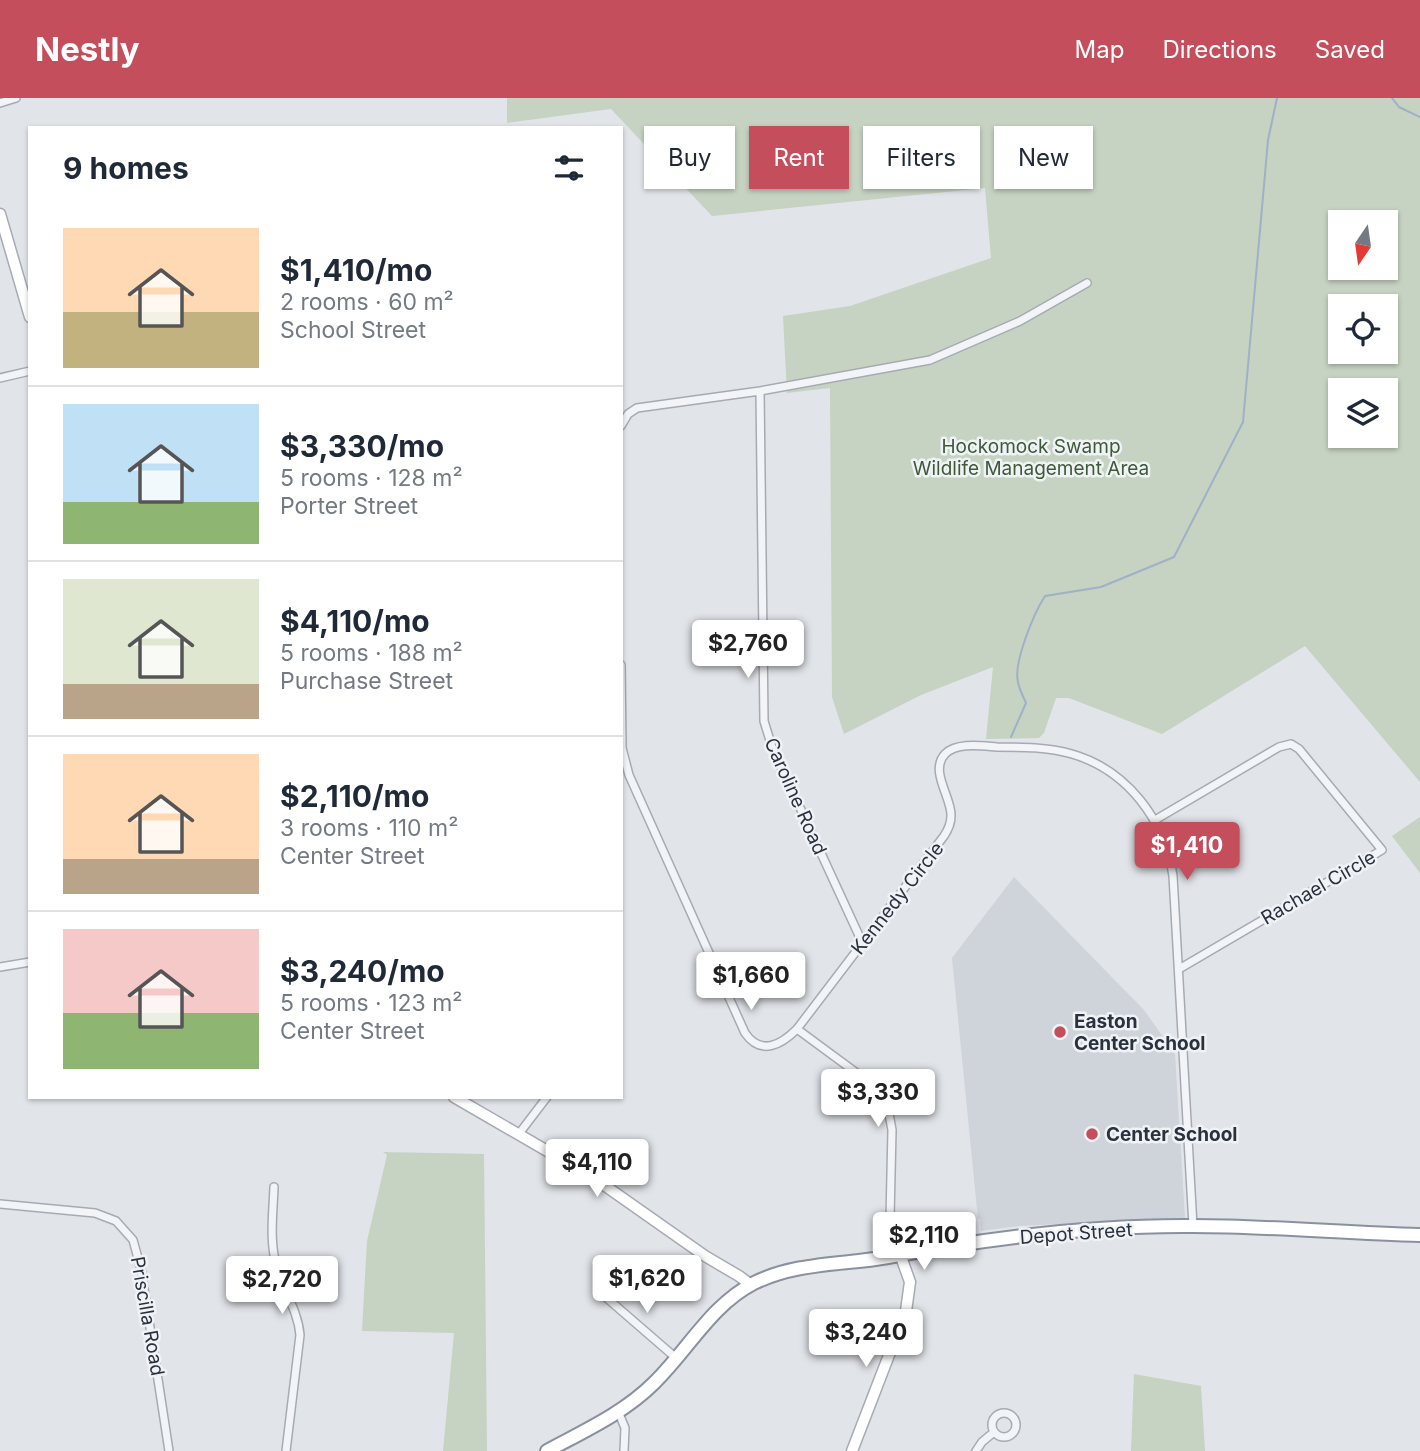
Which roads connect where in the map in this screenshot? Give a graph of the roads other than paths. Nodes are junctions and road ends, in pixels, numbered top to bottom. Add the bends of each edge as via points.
1 (16, 98) edge
2 (0, 103) edge
3 (0, 214) edge
4 (3, 240) edge
5 (1087, 283) dead end
6 (28, 311) edge
7 (28, 371) edge
8 (0, 378) edge
9 (760, 391) junction
10 (623, 423) edge
11 (623, 753) edge
12 (1155, 820) junction
13 (862, 942) junction
14 (28, 962) edge
15 (0, 967) edge
16 (1179, 969) junction
17 (797, 1029) junction
18 (457, 1099) edge
19 (545, 1099) edge
20 (518, 1135) junction
21 (274, 1187) dead end
22 (0, 1204) edge
23 (1194, 1226) junction
24 (1420, 1235) edge
25 (900, 1254) junction
26 (751, 1285) junction
27 (601, 1293) dead end
28 (676, 1358) junction
29 (618, 1411) junction
30 (994, 1432) dead end
31 (169, 1451) edge
32 (286, 1451) edge
33 (547, 1451) edge
34 (624, 1451) edge
35 (852, 1451) edge
36 (976, 1451) edge

1 - 2 street
3 - 4 street
4 - 6 street
5 - 9 street via 1020,321 930,360
7 - 8 street
9 - 10 street via 637,408
9 - 13 street, Caroline Road via 764,721
11 - 17 street, Kennedy Circle via 745,1033 754,1043 770,1047
12 - 13 street, Kennedy Circle via 1116,777 1073,754 966,746 950,751 943,758 941,780 951,816 947,830
12 - 16 street via 1171,864
12 - 16 street, Rachael Circle via 1291,744 1382,850
13 - 17 street, Kennedy Circle
14 - 15 street
16 - 23 street
17 - 25 street via 873,1085 887,1103 892,1130 890,1218
18 - 20 street
19 - 20 street
20 - 26 street via 594,1178
21 - 32 street via 273,1254 300,1335
22 - 31 street, Priscilla Road via 95,1213 112,1218 133,1240
23 - 24 highway, Depot Street
23 - 25 highway, Depot Street via 1069,1231
25 - 26 highway, Depot Street via 802,1267
25 - 35 street via 910,1282 908,1302
26 - 28 highway, Depot Street via 711,1317
27 - 28 street
28 - 29 highway, Depot Street via 654,1383
29 - 33 highway, Depot Street
29 - 34 street via 625,1428
30 - 36 street

